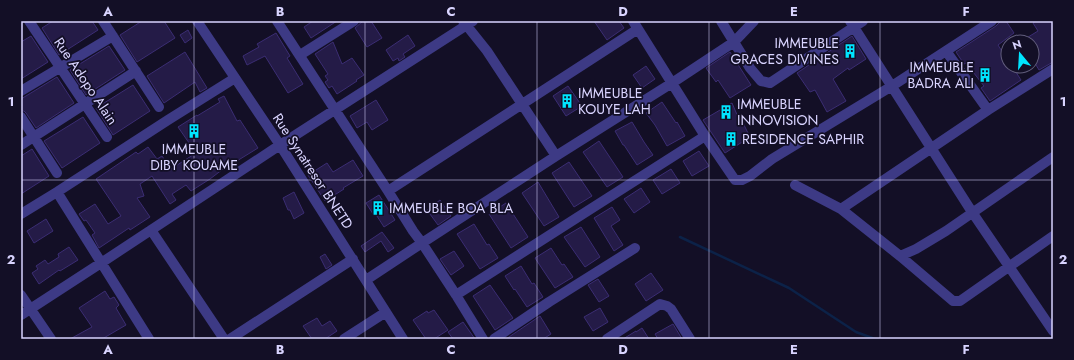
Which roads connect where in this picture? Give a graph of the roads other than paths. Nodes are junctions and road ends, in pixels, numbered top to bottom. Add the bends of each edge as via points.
1 (29, 21) edge
2 (103, 21) edge
3 (197, 21) edge
4 (277, 21) edge
5 (354, 21) edge
6 (721, 21) edge
7 (754, 21) edge
8 (992, 21) edge
9 (467, 23) edge
10 (856, 23) edge
11 (636, 25) edge
12 (113, 36) junction
13 (734, 42) junction
14 (946, 51) junction
15 (300, 55) junction
16 (60, 67) junction
17 (1053, 69) edge
18 (136, 71) junction
19 (235, 78) junction
20 (672, 83) junction
21 (892, 86) junction
22 (21, 91) edge
23 (85, 104) junction
24 (523, 104) junction
25 (160, 107) dead end
26 (335, 110) junction
27 (988, 110) junction
28 (21, 117) edge
29 (705, 136) junction
30 (34, 137) junction
31 (107, 137) dead end
32 (21, 145) edge
33 (280, 145) junction
34 (932, 148) junction
35 (556, 156) junction
36 (1053, 157) edge
37 (57, 173) dead end
38 (795, 185) dead end
39 (388, 191) junction
40 (57, 192) junction
41 (841, 209) junction
42 (972, 212) junction
43 (21, 214) edge
44 (151, 230) junction
45 (1053, 236) edge
46 (422, 243) junction
47 (635, 248) dead end
48 (900, 256) junction
49 (353, 259) junction
50 (101, 263) junction
51 (1010, 267) junction
52 (366, 280) junction
53 (456, 294) junction
54 (21, 295) edge
55 (30, 309) junction
56 (386, 312) junction
57 (21, 315) edge
58 (1053, 331) edge
59 (611, 338) edge
60 (51, 339) edge
61 (149, 339) edge
62 (224, 339) edge
63 (230, 339) edge
64 (344, 339) edge
65 (403, 339) edge
66 (483, 339) edge
67 (494, 339) edge
68 (690, 339) edge

1 - 16 street, Rue Adopo Alain
2 - 12 street
3 - 19 street, Rue Synatresor BNETD
4 - 15 street
5 - 15 street
6 - 13 street
7 - 13 street
8 - 14 street
9 - 24 street
9 - 26 street
10 - 13 street via 770,83 758,78
10 - 21 street
11 - 20 street
11 - 24 street
12 - 16 street
12 - 18 street
13 - 20 street
14 - 21 street
14 - 27 street
15 - 26 street
16 - 22 street
16 - 23 street, Rue Adopo Alain
17 - 27 street
18 - 23 street
18 - 25 street
19 - 33 street, Rue Synatresor BNETD
19 - 40 street
20 - 29 street
20 - 35 street
21 - 29 street via 742,180 735,180
21 - 34 street
23 - 30 street
23 - 31 street, Rue Adopo Alain
24 - 35 street
24 - 39 street
26 - 33 street
26 - 39 street
27 - 34 street
28 - 30 street
29 - 53 street
30 - 32 street
30 - 37 street
33 - 44 street
33 - 49 street, Rue Synatresor BNETD
34 - 41 street
34 - 42 street
35 - 46 street
36 - 42 street
38 - 41 street
39 - 46 street
40 - 43 street
40 - 50 street
41 - 48 street
42 - 48 street via 946,231
42 - 51 street
44 - 50 street
44 - 62 street
45 - 51 street
46 - 52 street
46 - 53 street
47 - 67 street
48 - 51 street via 953,301 960,301
49 - 52 street, Rue Synatresor BNETD
49 - 63 street
50 - 55 street
50 - 61 street
51 - 58 street
52 - 56 street, Rue Synatresor BNETD
53 - 66 street
54 - 55 street
55 - 57 street
55 - 60 street
56 - 64 street
56 - 65 street, Rue Synatresor BNETD
59 - 68 street via 660,304 671,309

